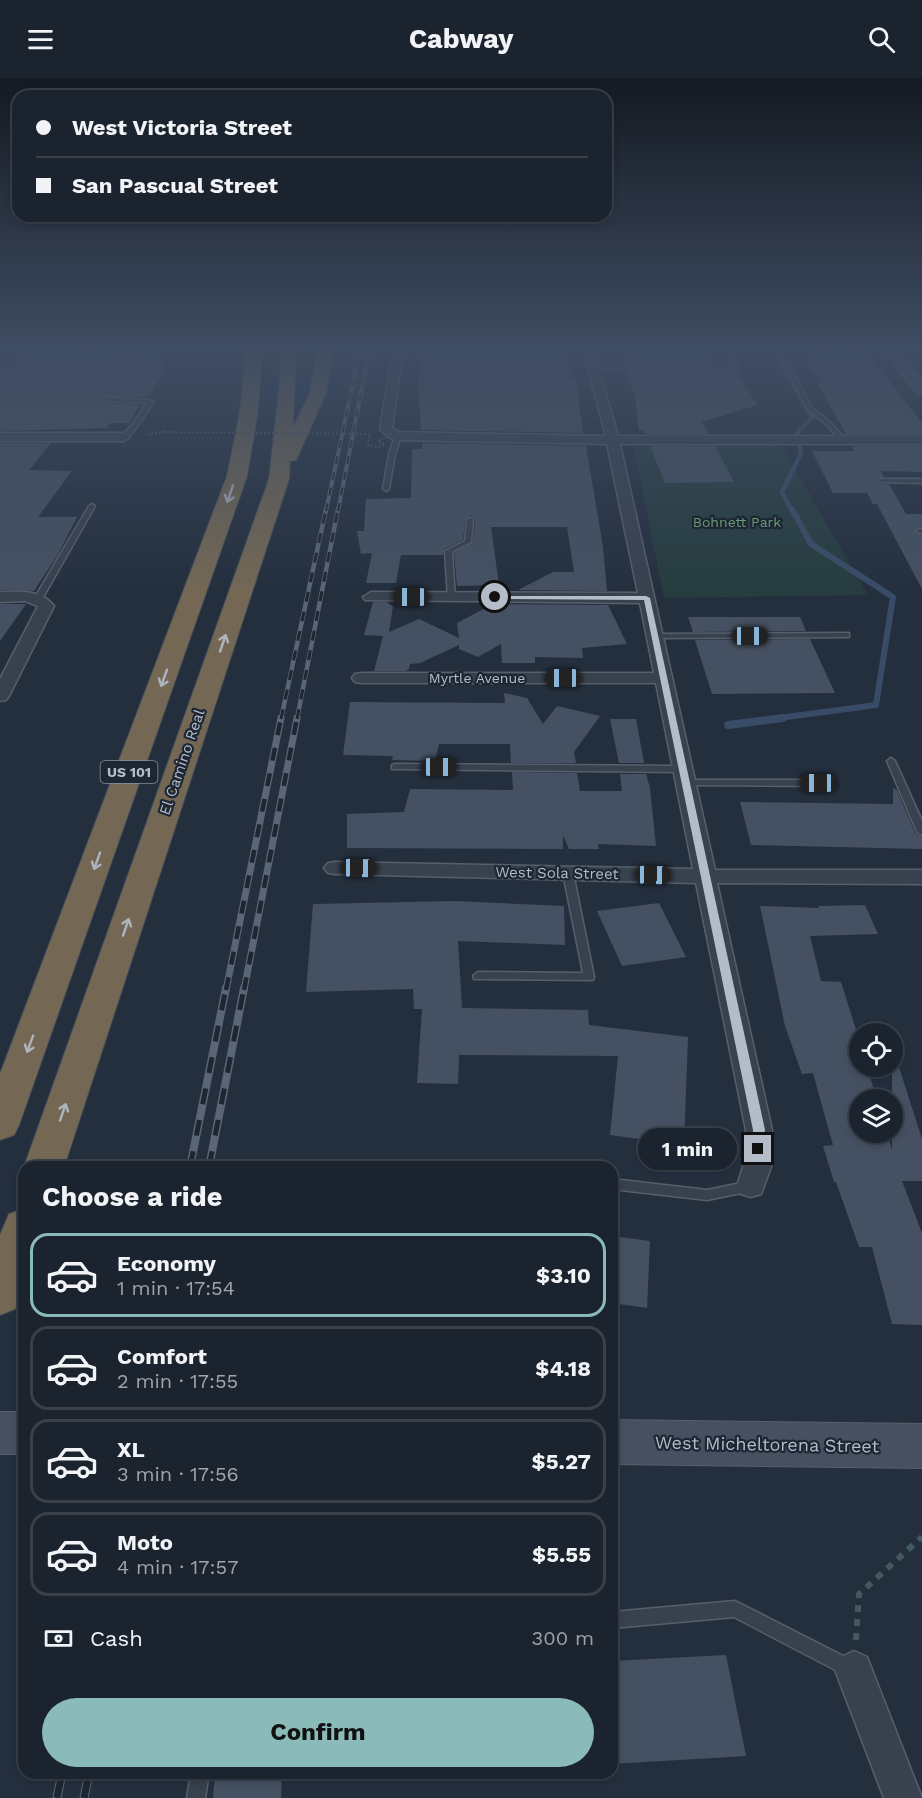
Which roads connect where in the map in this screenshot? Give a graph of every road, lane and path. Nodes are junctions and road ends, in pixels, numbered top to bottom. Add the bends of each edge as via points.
1 (133, 430) edge
2 (246, 430) edge
3 (283, 430) edge
4 (301, 430) edge
5 (610, 430) edge
6 (834, 430) edge
7 (164, 432) dead end
8 (392, 433) junction
9 (0, 437) edge
10 (124, 437) joint
11 (842, 439) junction
12 (613, 440) junction
13 (922, 440) edge
14 (279, 479) junction
15 (922, 481) edge
16 (882, 482) dead end
17 (386, 489) dead end
18 (92, 506) dead end
19 (470, 520) dead end
20 (0, 597) edge
21 (371, 597) dead end
22 (451, 597) junction
23 (646, 598) junction
24 (41, 600) junction
25 (846, 635) dead end
26 (655, 636) junction
27 (361, 678) dead end
28 (664, 678) junction
29 (0, 696) edge
30 (891, 761) dead end
31 (395, 767) dead end
32 (685, 776) junction
33 (818, 783) dead end
34 (922, 832) edge
35 (335, 868) dead end
36 (568, 873) junction
37 (706, 876) junction
38 (922, 877) edge
39 (478, 976) dead end
40 (0, 1125) edge
41 (46, 1161) edge
42 (618, 1185) edge
43 (751, 1186) joint
44 (18, 1244) edge
45 (0, 1296) edge
46 (0, 1433) edge
47 (18, 1433) edge
48 (618, 1442) edge
49 (922, 1446) edge
50 (922, 1538) edge
51 (618, 1619) edge
52 (854, 1670) junction
53 (199, 1779) edge
54 (196, 1798) edge
55 (904, 1798) edge

1 - 10 lane
2 -> 40 highway, US 101 via 237,476
3 - 14 highway, El Camino Real / US 101
4 - 14 highway
5 - 12 street
6 - 11 lane
7 - 8 path, bridge via 370,434 369,445 377,447 385,444 378,441
8 - 12 street
8 - 17 lane
9 - 10 street
11 - 12 street
11 - 13 street
12 - 23 street
41 -> 14 highway, El Camino Real / US 101
15 - 16 lane
18 - 24 lane
19 - 22 lane via 468,542 448,551
20 - 24 street
21 - 22 street
22 - 23 street
23 - 26 street
24 - 29 street via 45,612
25 - 26 lane
26 - 28 street
27 - 28 street, Myrtle Avenue
28 - 32 street
30 - 34 lane
31 - 32 lane
32 - 33 lane
32 - 37 street
35 - 36 street, West Sola Street
36 - 37 street, West Sola Street
36 - 39 lane via 589,978
37 - 38 street, West Sola Street
37 - 43 street via 759,1130 757,1167
42 - 43 lane via 707,1195
44 - 45 highway
46 - 47 street
48 - 49 street, West Micheltorena Street
50 - 52 path via 859,1594
51 - 52 lane via 735,1609
52 - 55 street
53 - 54 lane

